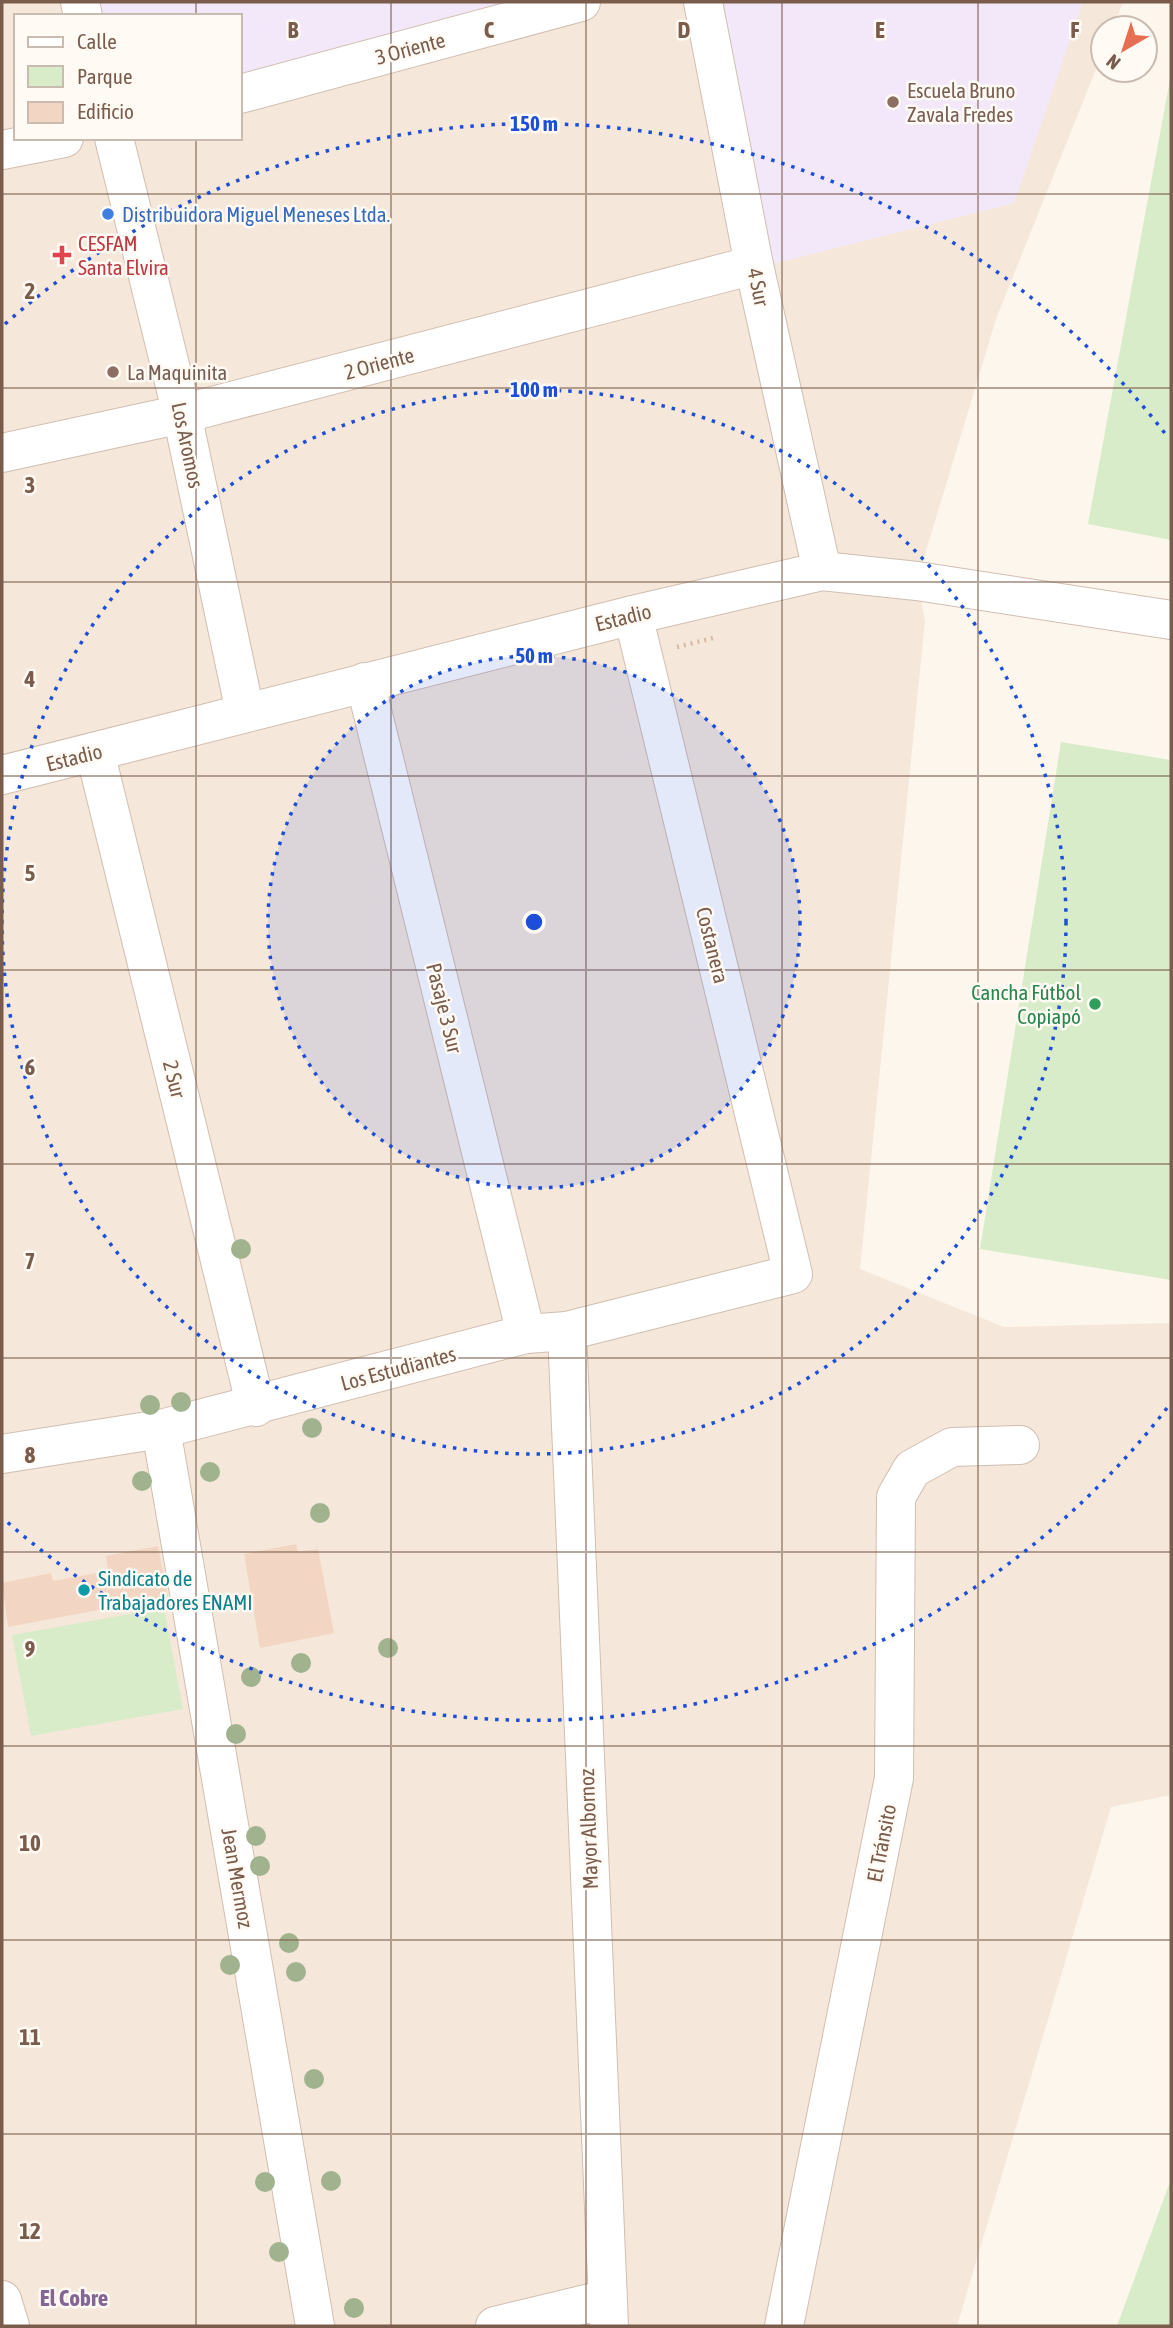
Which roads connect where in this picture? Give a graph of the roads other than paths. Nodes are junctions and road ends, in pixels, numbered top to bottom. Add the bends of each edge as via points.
1 (581, 2) edge
2 (703, 2) edge
3 (242, 93) edge
4 (54, 140) edge
5 (114, 140) edge
6 (2, 150) edge
7 (754, 265) junction
8 (182, 414) junction
9 (2, 453) edge
10 (821, 571) junction
11 (633, 615) junction
12 (1171, 621) edge
13 (365, 682) junction
14 (245, 712) junction
15 (95, 752) junction
16 (2, 775) edge
17 (793, 1274) joint
18 (567, 1331) junction
19 (526, 1334) junction
20 (256, 1407) junction
21 (161, 1429) junction
22 (1020, 1445) dead end
23 (2, 1454) edge
24 (2, 2300) edge
25 (608, 2313) edge
26 (10, 2326) edge
27 (315, 2326) edge
28 (495, 2326) edge
29 (784, 2326) edge

1 - 3 street, 3 Oriente
2 - 7 street, 4 Sur
4 - 6 street
5 - 8 street, Los Aromos
7 - 8 street, 2 Oriente
7 - 10 street, 4 Sur
8 - 9 street, 2 Oriente
8 - 14 street, Los Aromos
10 - 11 street, Estadio
10 - 12 street, Estadio via 917,581
11 - 13 street, Estadio
11 - 17 street, Costanera
13 - 14 street, Estadio
13 - 19 street, Pasaje 3 Sur
14 - 15 street, Estadio
15 - 16 street, Estadio
15 - 20 street, 2 Sur
17 - 18 street, Los Estudiantes
18 - 19 street, Los Estudiantes
18 - 25 street, Mayor Albornoz
19 - 20 street, Los Estudiantes
20 - 21 street, Los Estudiantes
21 - 23 street, Los Estudiantes
21 - 27 street, Jean Mermoz
22 - 29 street, El Tránsito via 952,1447 912,1469 896,1497 894,1778
24 - 26 street
25 - 28 street

